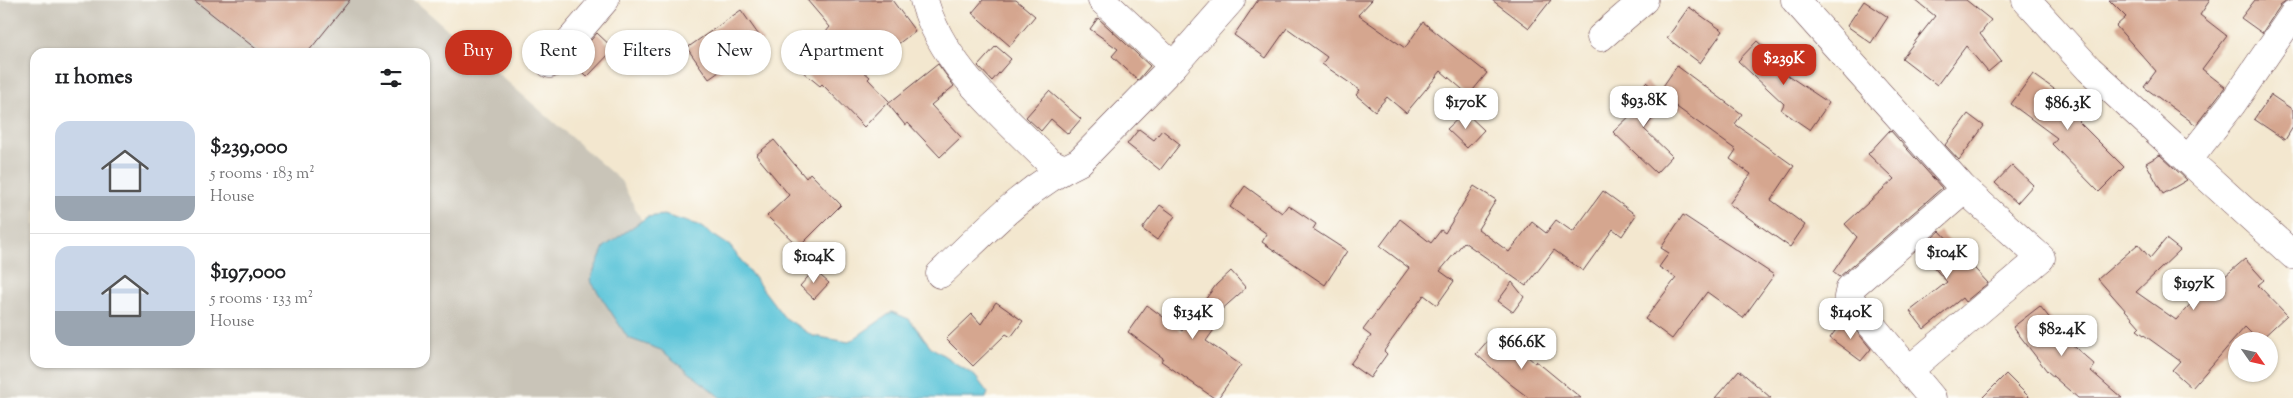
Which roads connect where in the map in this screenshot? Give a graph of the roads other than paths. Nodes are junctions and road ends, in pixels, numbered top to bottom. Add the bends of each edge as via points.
1 (605, 0) edge
2 (924, 0) edge
3 (1102, 0) edge
4 (1231, 0) edge
5 (1644, 0) edge
6 (1795, 0) edge
7 (2026, 0) edge
8 (2293, 15) edge
9 (579, 30) edge
10 (1601, 37) dead end
11 (1173, 66) junction
12 (2188, 160) junction
13 (1064, 169) junction
14 (1963, 188) junction
15 (2293, 255) edge
16 (940, 274) dead end
17 (1909, 370) junction
18 (1932, 398) edge

1 - 9 street
2 - 13 street via 935,30 975,86 1049,162
3 - 11 street
4 - 11 street
5 - 10 street
6 - 14 street
7 - 12 street via 2090,69
8 - 12 street via 2232,104
11 - 13 street via 1079,162
12 - 15 street
13 - 16 street via 1031,191
14 - 17 street via 1850,288 1848,297
14 - 17 street via 2041,258
17 - 18 street

